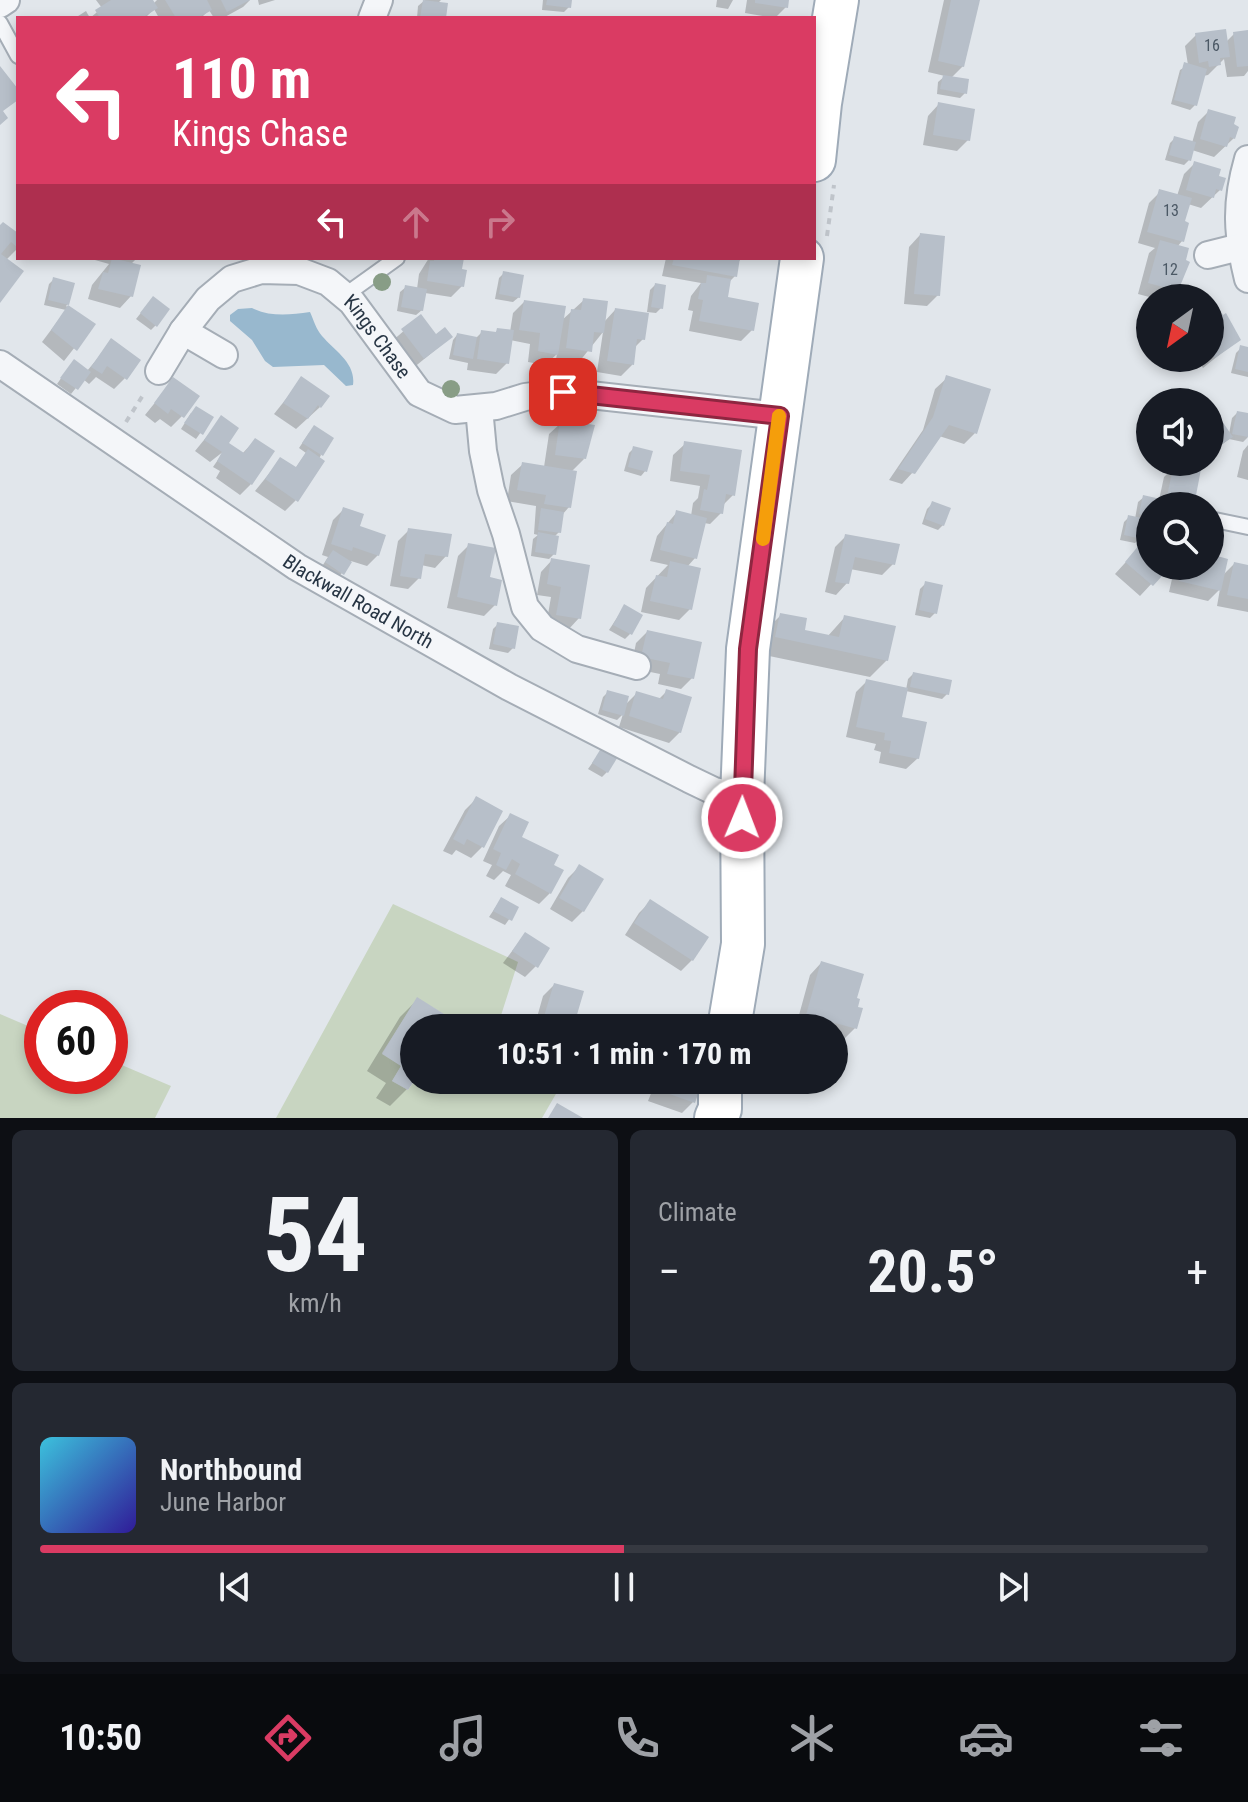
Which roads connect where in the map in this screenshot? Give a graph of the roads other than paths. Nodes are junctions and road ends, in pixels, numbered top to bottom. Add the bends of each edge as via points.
1 (6, 0) edge
2 (837, 0) edge
3 (0, 4) edge
4 (0, 23) edge
5 (16, 52) edge
6 (816, 141) edge
7 (1248, 159) edge
8 (1240, 247) junction
9 (1208, 255) dead end
10 (394, 260) edge
11 (802, 260) edge
12 (1248, 279) edge
13 (344, 296) junction
14 (183, 331) junction
15 (224, 355) dead end
16 (0, 364) edge
17 (159, 371) road end
18 (479, 408) junction
19 (780, 416) junction
20 (1224, 522) edge
21 (1248, 527) edge
22 (637, 666) dead end
23 (742, 797) junction
24 (731, 1014) edge
25 (720, 1094) edge
26 (716, 1118) edge

1 - 3 street
2 - 6 main road
4 - 5 lane
7 - 8 street via 1237,227
8 - 9 street
8 - 12 street
10 - 13 lane
11 - 19 main road
13 - 14 street, Kings Chase via 328,282 299,271 261,270 232,279 215,292
13 - 18 street, Kings Chase via 419,393 455,410
14 - 15 street
14 - 17 street, Kings Chase
16 - 23 street, Blackwall Road North via 297,567 386,620 689,779
18 - 19 street, Kings Chase via 563,392
18 - 22 street via 491,490 525,607 542,628 577,649
19 - 23 main road via 748,649
20 - 21 lane
23 - 24 main road via 743,944
25 - 26 main road

